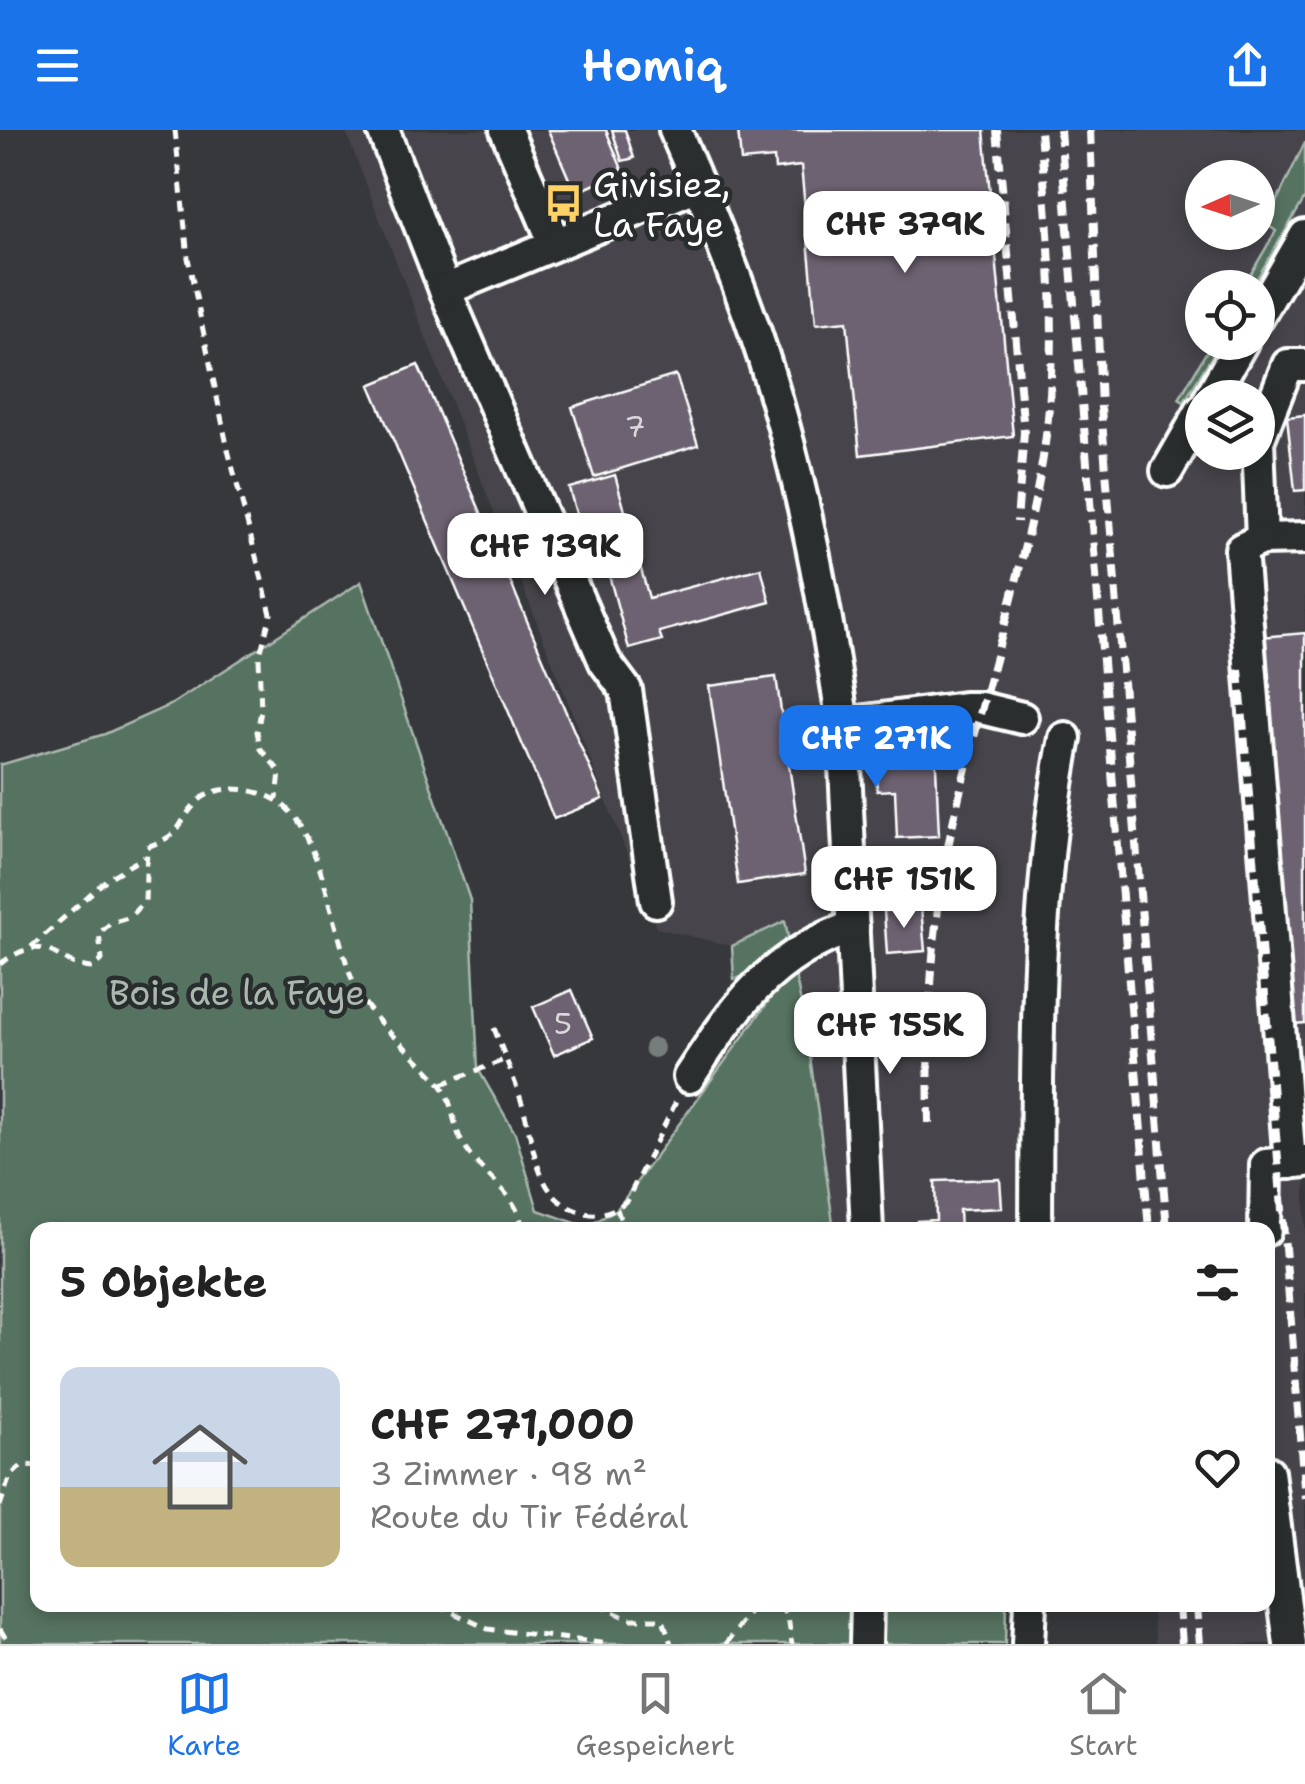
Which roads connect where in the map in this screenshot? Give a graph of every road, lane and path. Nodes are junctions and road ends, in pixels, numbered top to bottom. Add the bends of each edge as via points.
1 (175, 130) edge
2 (383, 130) edge
3 (506, 130) edge
4 (675, 130) edge
5 (698, 185) junction
6 (1305, 236) edge
7 (564, 240) junction
8 (1275, 287) edge
9 (445, 290) junction
10 (1305, 365) edge
11 (1185, 440) edge
12 (1167, 471) dead end
13 (1305, 538) edge
14 (1262, 539) junction
15 (1022, 718) dead end
16 (843, 724) junction
17 (1065, 738) dead end
18 (277, 800) junction
19 (144, 858) junction
20 (656, 901) dead end
21 (853, 927) junction
22 (31, 947) junction
23 (0, 964) edge
24 (494, 1028) dead end
25 (506, 1060) junction
26 (689, 1077) joint
27 (442, 1084) junction
28 (1298, 1162) edge
29 (618, 1209) junction
30 (520, 1222) edge
31 (622, 1222) edge
32 (867, 1222) edge
33 (1036, 1222) edge
34 (1265, 1222) edge
35 (30, 1465) edge
36 (0, 1506) edge
37 (1275, 1527) edge
38 (452, 1612) edge
39 (610, 1612) edge
40 (751, 1612) edge
41 (785, 1612) edge
42 (867, 1612) edge
43 (1030, 1612) edge
44 (0, 1629) edge
45 (9, 1644) edge
46 (608, 1644) edge
47 (672, 1644) edge
48 (726, 1644) edge
49 (792, 1644) edge
50 (866, 1644) edge
51 (1028, 1644) edge
52 (1290, 1644) edge

1 - 18 path via 188,258 271,614 259,658 257,732 280,772
2 - 9 street
3 - 7 street
4 - 5 street
5 - 7 street
5 - 16 street via 754,330 783,430 807,520
6 - 8 street
7 - 9 street
9 - 20 street via 605,662 626,690
10 - 14 street via 1288,366 1258,440
11 - 12 street
13 - 14 street
14 - 28 street via 1241,549
15 - 16 street via 964,708
16 - 21 street
17 - 33 street via 1044,892
18 - 19 path via 239,788 211,792 182,827 147,847
18 - 27 path via 307,832 355,986 381,1024
19 - 22 path via 108,879
19 - 22 path via 145,901 100,933 102,960 94,968
21 - 26 street via 805,946 767,974 736,1006
21 - 32 street
22 - 23 path
24 - 25 path
25 - 27 path
25 - 29 path via 550,1193 569,1209 591,1215
26 - 29 path
27 - 30 path via 464,1147 514,1204
28 - 34 street via 1266,1165
29 - 31 path
35 - 36 path via 10,1476
37 - 52 street
38 - 46 path via 488,1629
39 - 47 path via 630,1620 663,1619
40 - 48 path
41 - 49 path
42 - 50 street
43 - 51 street
44 - 45 path

